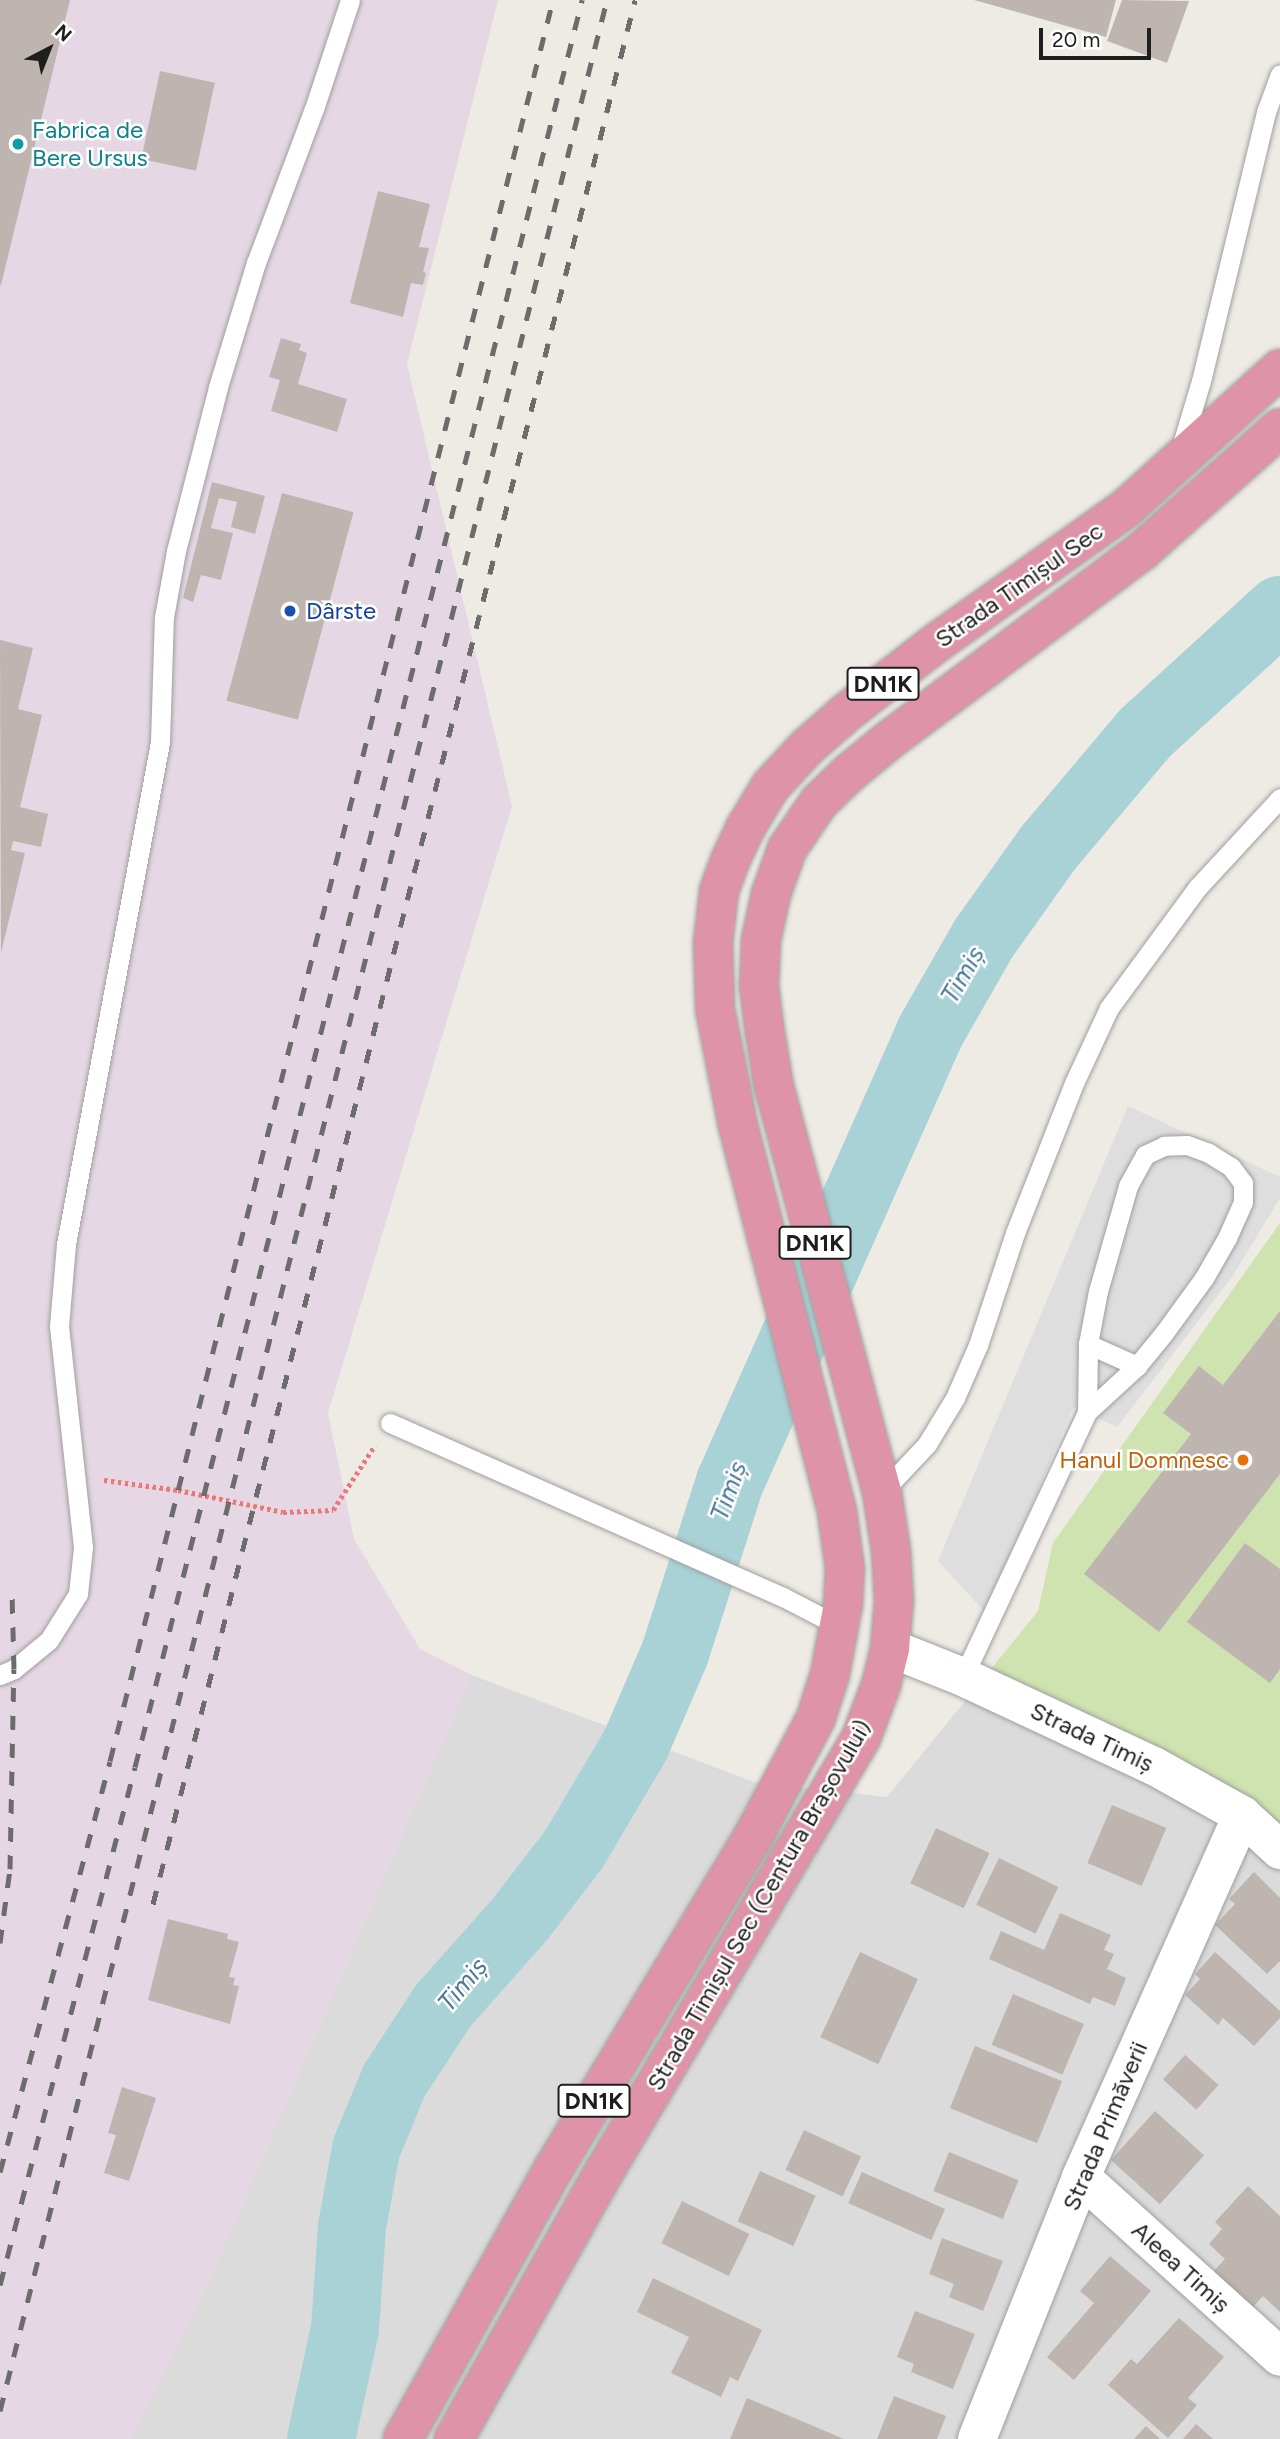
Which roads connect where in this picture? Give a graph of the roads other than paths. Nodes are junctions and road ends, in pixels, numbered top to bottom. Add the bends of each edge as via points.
1 (350, 0) edge
2 (1280, 74) edge
3 (1280, 369) edge
4 (1280, 428) edge
5 (1176, 465) junction
6 (1280, 798) edge
7 (774, 1087) joint
8 (738, 1126) joint
9 (1088, 1344) junction
10 (1136, 1366) junction
11 (1087, 1412) junction
12 (390, 1423) road end
13 (882, 1492) junction
14 (839, 1626) junction
15 (890, 1648) junction
16 (0, 1675) edge
17 (963, 1676) junction
18 (1242, 1815) junction
19 (1280, 1850) edge
20 (1082, 2177) junction
21 (1280, 2357) edge
22 (403, 2439) edge
23 (454, 2439) edge
24 (977, 2439) edge

1 - 16 lane via 256,264 218,387 164,617 160,742 66,1244 59,1326 83,1547 78,1594 48,1640
2 - 5 lane via 1266,112
3 - 5 highway, Strada Timișul Sec / DN1K
4 - 7 highway, Strada Timișul Sec / DN1K via 1141,552 888,741 819,802 787,849 761,940 759,987
5 - 8 highway, Strada Timișul Sec / DN1K via 1082,542 939,641 847,712 770,787 746,827 719,891 713,943 715,1009
6 - 13 lane via 1198,887 1108,1008 1015,1233 978,1345 955,1398 927,1444
7 - 13 highway, Strada Timișul Sec (Centura Brașovului) / DN1K
8 - 14 highway, Strada Timișul Sec (Centura Brașovului) / DN1K via 837,1511 845,1569
9 - 10 lane
9 - 10 lane via 1128,1186 1145,1156 1164,1146 1186,1145 1209,1153 1231,1167 1243,1183 1243,1202 1204,1278
9 - 11 lane
10 - 11 lane
11 - 17 lane
12 - 14 lane
13 - 15 highway, Strada Timișul Sec (Centura Brașovului) / DN1K via 894,1600
14 - 22 highway, Strada Timișul Sec (Centura Brașovului) / DN1K via 816,1718 792,1766 554,2168
15 - 17 street, Strada Timiș
15 - 23 highway, Strada Timișul Sec (Centura Brașovului) / DN1K via 861,1738 598,2182
17 - 18 street, Strada Timiș via 1154,1766
18 - 19 street, Strada Timiș
18 - 20 street, Strada Primăverii
20 - 21 street, Aleea Timiș
20 - 24 street, Strada Primăverii

